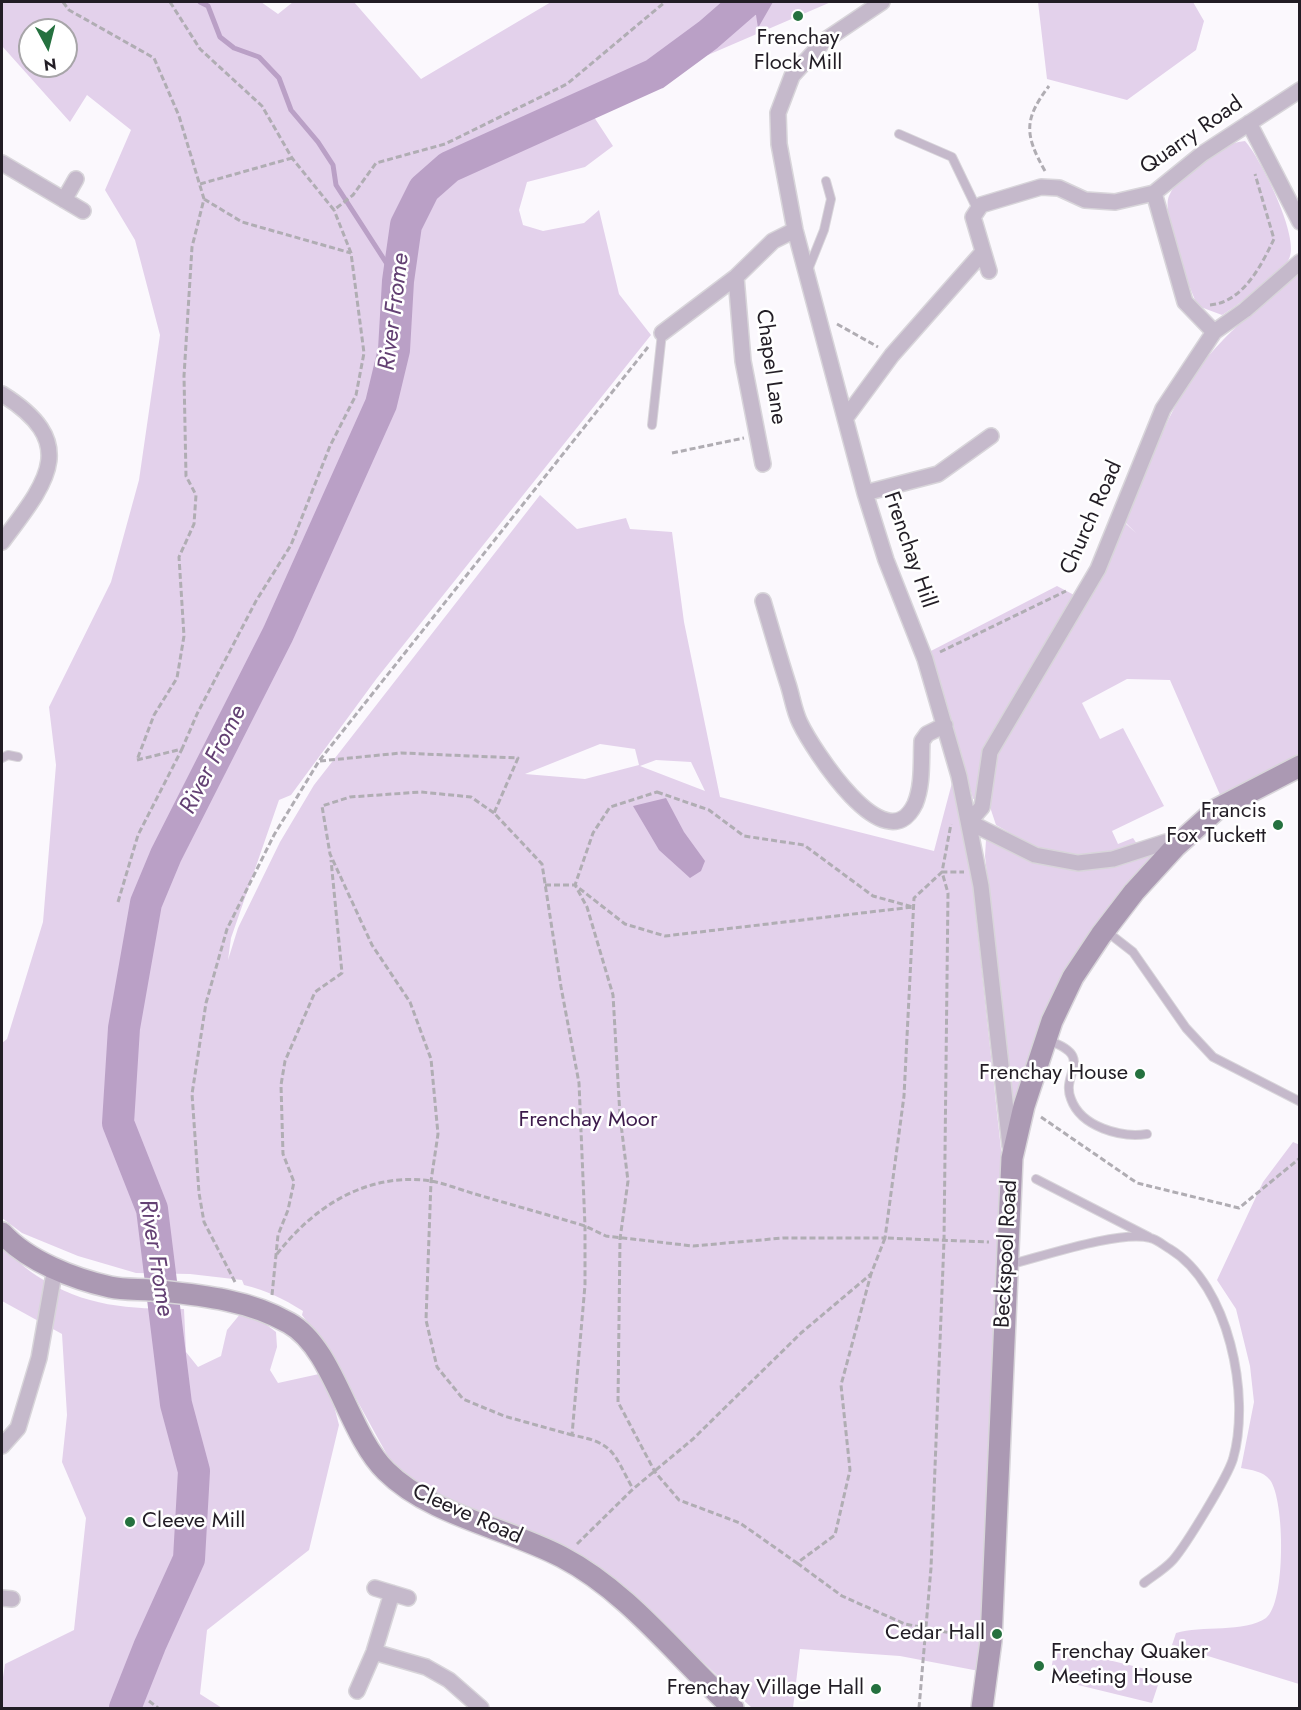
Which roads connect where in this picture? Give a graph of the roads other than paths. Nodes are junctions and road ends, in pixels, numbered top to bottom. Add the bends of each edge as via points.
1 (882, 2) edge
2 (1299, 90) edge
3 (1249, 123) junction
4 (899, 134) dead end
5 (2, 163) edge
6 (76, 179) dead end
7 (826, 181) dead end
8 (1154, 193) junction
9 (64, 200) junction
10 (977, 209) junction
11 (83, 211) dead end
12 (1299, 222) edge
13 (795, 230) junction
14 (983, 252) junction
15 (1299, 262) edge
16 (989, 271) dead end
17 (807, 272) junction
18 (736, 277) junction
19 (1214, 332) junction
20 (662, 333) joint
21 (2, 394) edge
22 (846, 416) junction
23 (652, 425) dead end
24 (991, 436) dead end
25 (763, 464) dead end
26 (866, 493) junction
27 (2, 542) edge
28 (763, 600) dead end
29 (945, 725) junction
30 (18, 757) dead end
31 (2, 758) edge
32 (1299, 766) edge
33 (969, 822) junction
34 (1176, 846) junction
35 (1105, 930) junction
36 (1046, 1040) junction
37 (1299, 1101) edge
38 (1147, 1134) dead end
39 (1012, 1158) junction
40 (1036, 1179) dead end
41 (2, 1233) edge
42 (1151, 1238) junction
43 (1006, 1265) junction
44 (55, 1268) junction
45 (2, 1446) edge
46 (1144, 1583) dead end
47 (375, 1588) dead end
48 (392, 1593) junction
49 (408, 1598) dead end
50 (374, 1652) junction
51 (357, 1691) dead end
52 (725, 1706) edge
53 (482, 1708) edge
54 (982, 1708) edge

1 - 13 street, Frenchay Hill via 824,41 792,76 778,123
2 - 3 street, Quarry Road
3 - 8 street, Quarry Road
3 - 12 street
4 - 10 lane via 952,157
5 - 9 street
6 - 9 street
7 - 17 lane via 831,200
8 - 10 street, Quarry Road via 1115,201 1084,200 1055,188 1041,187
8 - 19 street via 1185,302
9 - 11 street
10 - 14 street via 973,217
13 - 17 street, Frenchay Hill
13 - 18 street via 773,241
14 - 16 street
14 - 22 street via 892,355
15 - 19 street, Church Road
17 - 22 street, Frenchay Hill
18 - 20 street
18 - 25 street, Chapel Lane via 743,361
19 - 33 street, Church Road via 1163,409 1098,568 990,752 982,807
20 - 23 lane
21 - 27 street via 27,410 39,427 50,465 42,488
22 - 26 street, Frenchay Hill
24 - 26 street via 938,474
26 - 29 street, Frenchay Hill
28 - 29 street via 799,721 840,784 879,819 893,822 914,805 920,788 922,741
29 - 33 street, Frenchay Hill
30 - 31 lane
32 - 34 street, Beckspool Road via 1217,809
33 - 34 street via 1035,855 1078,862 1113,860 1166,842
33 - 39 street, Frenchay Hill via 981,886
34 - 35 street, Beckspool Road
35 - 36 street, Beckspool Road via 1074,977
35 - 37 lane via 1133,952 1186,1028 1213,1057
36 - 38 lane via 1064,1046 1072,1055 1075,1067 1069,1090 1077,1109 1106,1129 1130,1136
36 - 39 street, Beckspool Road
39 - 43 street, Beckspool Road
40 - 42 lane
41 - 44 street, Cleeve Road via 24,1253
42 - 43 lane via 1122,1238
42 - 46 lane via 1192,1266 1219,1311 1231,1350 1238,1411 1234,1452 1220,1485 1173,1560
43 - 54 street, Beckspool Road via 991,1641
44 - 45 street via 39,1358 18,1428
44 - 52 street, Cleeve Road via 111,1287 236,1302 292,1324 311,1343 369,1449 385,1470 409,1491 563,1557 616,1594
47 - 48 street
48 - 49 street
48 - 50 street
50 - 51 street
50 - 53 street via 426,1667 449,1680

